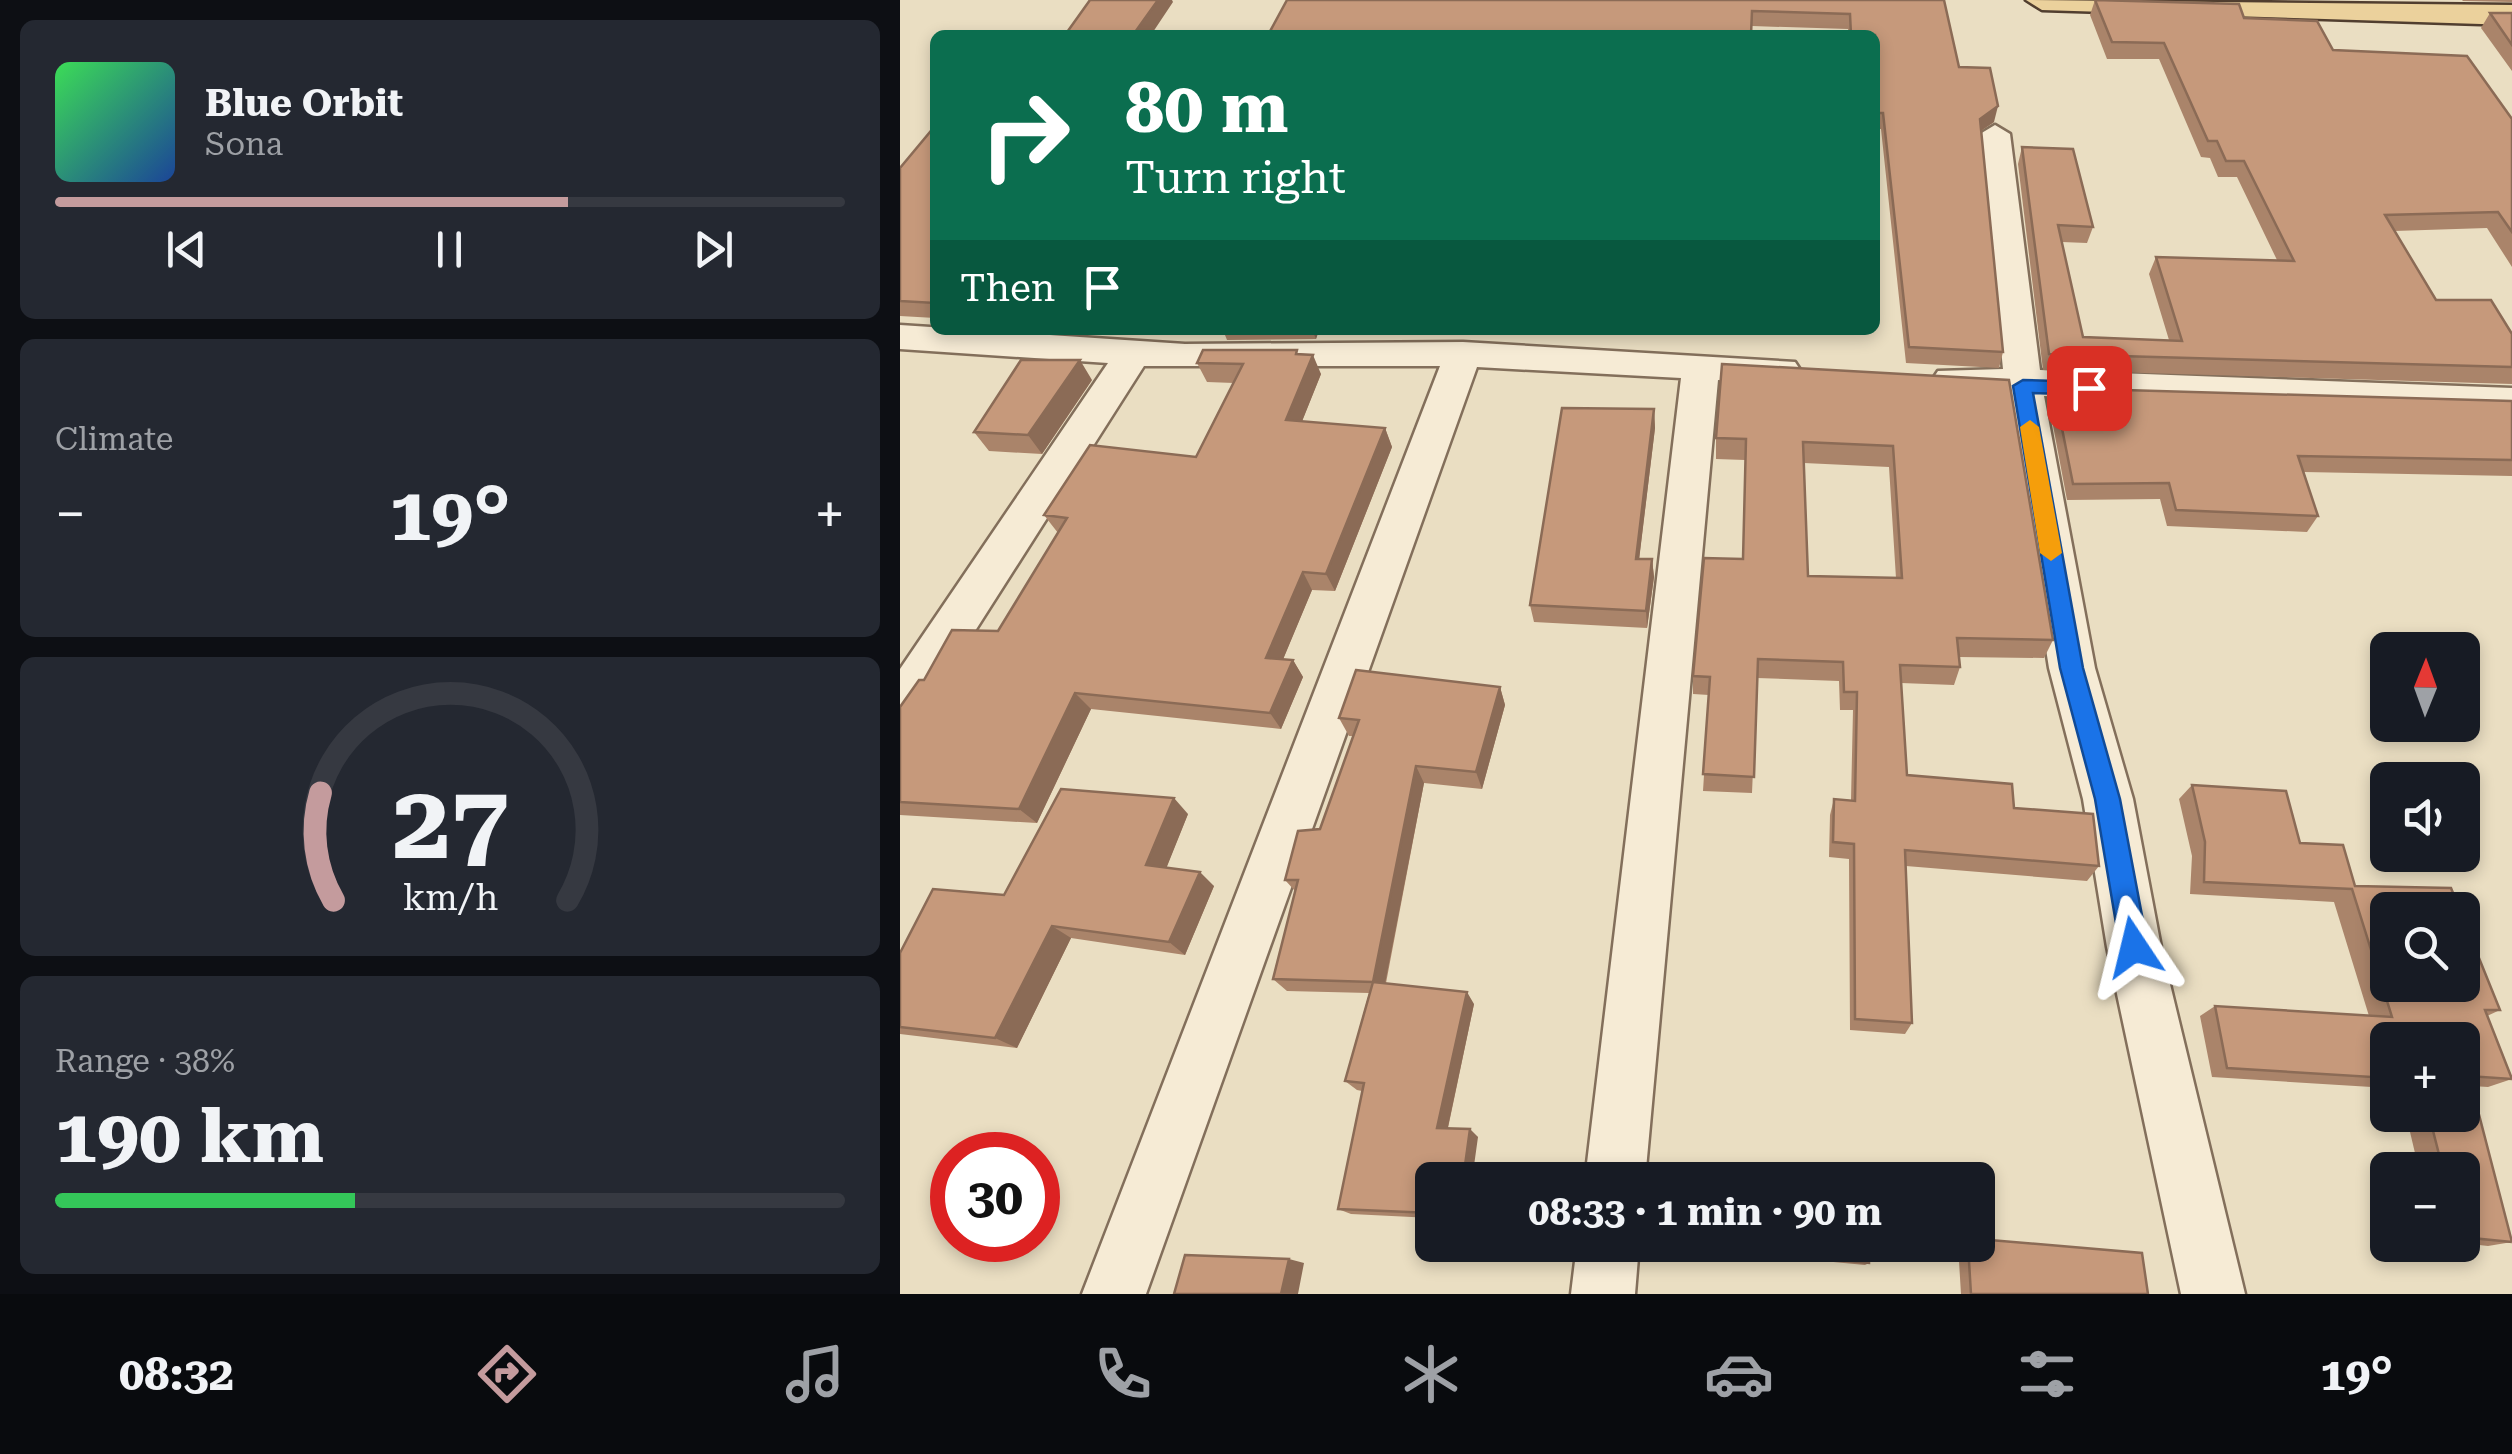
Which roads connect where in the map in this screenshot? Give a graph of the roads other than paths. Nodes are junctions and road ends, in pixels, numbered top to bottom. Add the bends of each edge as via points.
1 (2042, 0) edge
2 (2512, 15) edge
3 (1996, 134) dead end
4 (900, 337) edge
5 (1134, 352) junction
6 (1463, 354) junction
7 (1701, 366) junction
8 (1819, 373) edge
9 (1917, 378) edge
10 (2023, 386) junction
11 (2512, 401) edge
12 (900, 708) edge
13 (1617, 1162) edge
14 (1606, 1262) edge
15 (1114, 1294) edge
16 (1603, 1294) edge
17 (2213, 1294) edge

1 - 2 main road
3 - 10 street
4 - 5 street
5 - 6 street
5 - 12 street
6 - 7 street
6 - 15 street
7 - 8 street
7 - 13 street
9 - 10 street
10 - 11 street
10 - 17 street via 2072,668 2108,799 2134,947
14 - 16 street

